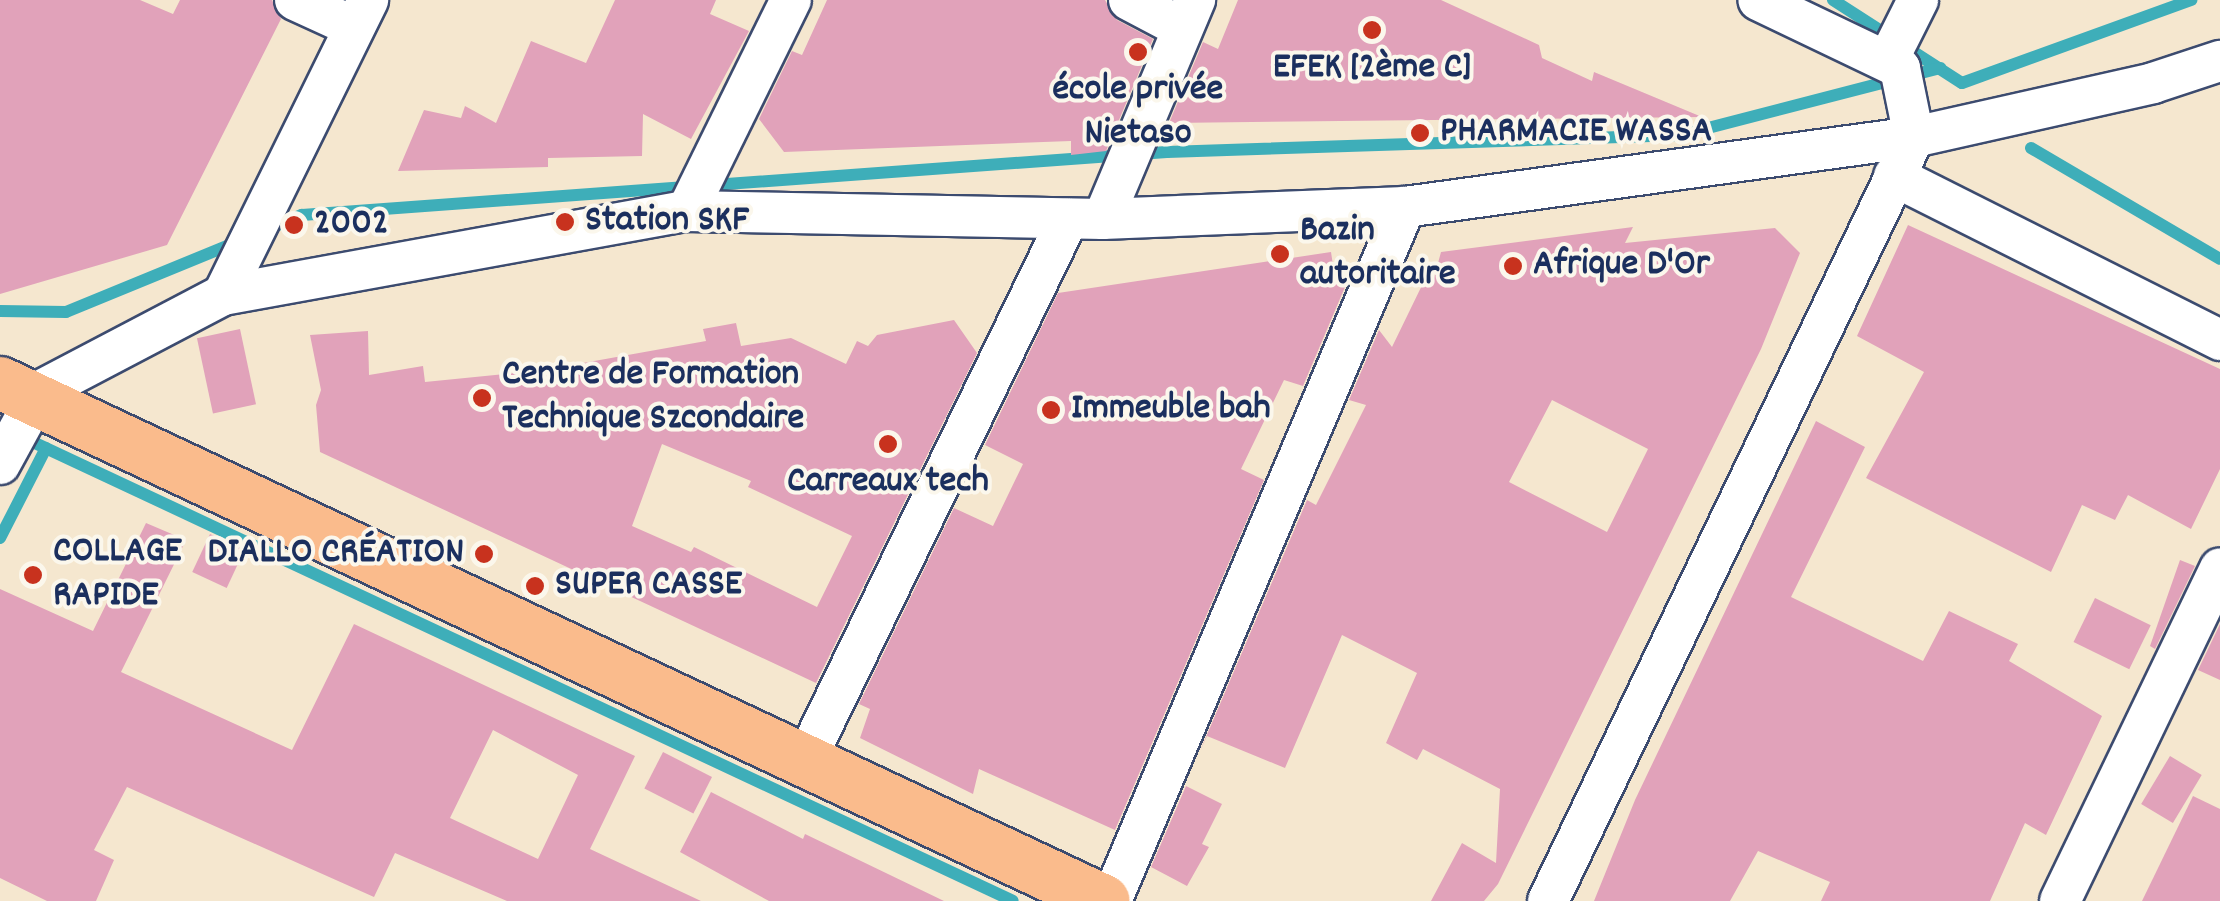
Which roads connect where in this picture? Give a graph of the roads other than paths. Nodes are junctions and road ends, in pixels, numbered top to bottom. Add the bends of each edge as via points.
1 (295, 0) edge
2 (791, 0) edge
3 (1129, 0) edge
4 (1758, 0) edge
5 (1918, 0) edge
6 (361, 14) edge
7 (1189, 14) edge
8 (1888, 60) junction
9 (2220, 61) edge
10 (1914, 137) junction
11 (1894, 176) junction
12 (1405, 207) junction
13 (687, 211) junction
14 (1086, 219) junction
15 (223, 295) junction
16 (2220, 340) edge
17 (16, 390) edge
18 (0, 464) edge
19 (2220, 568) edge
20 (806, 757) junction
21 (1108, 901) edge
22 (1548, 901) edge
23 (2060, 901) edge

1 - 6 street
2 - 13 street
3 - 7 street
4 - 8 street
5 - 8 street
6 - 15 street
7 - 14 street
8 - 10 street via 1904,78
9 - 10 street via 2153,84
10 - 11 street
10 - 12 street
11 - 16 street
11 - 22 street
12 - 14 street
12 - 21 street
13 - 14 street
13 - 15 street
14 - 20 street
15 - 17 street
17 - 18 street
17 - 20 main road
19 - 23 street
20 - 21 main road

